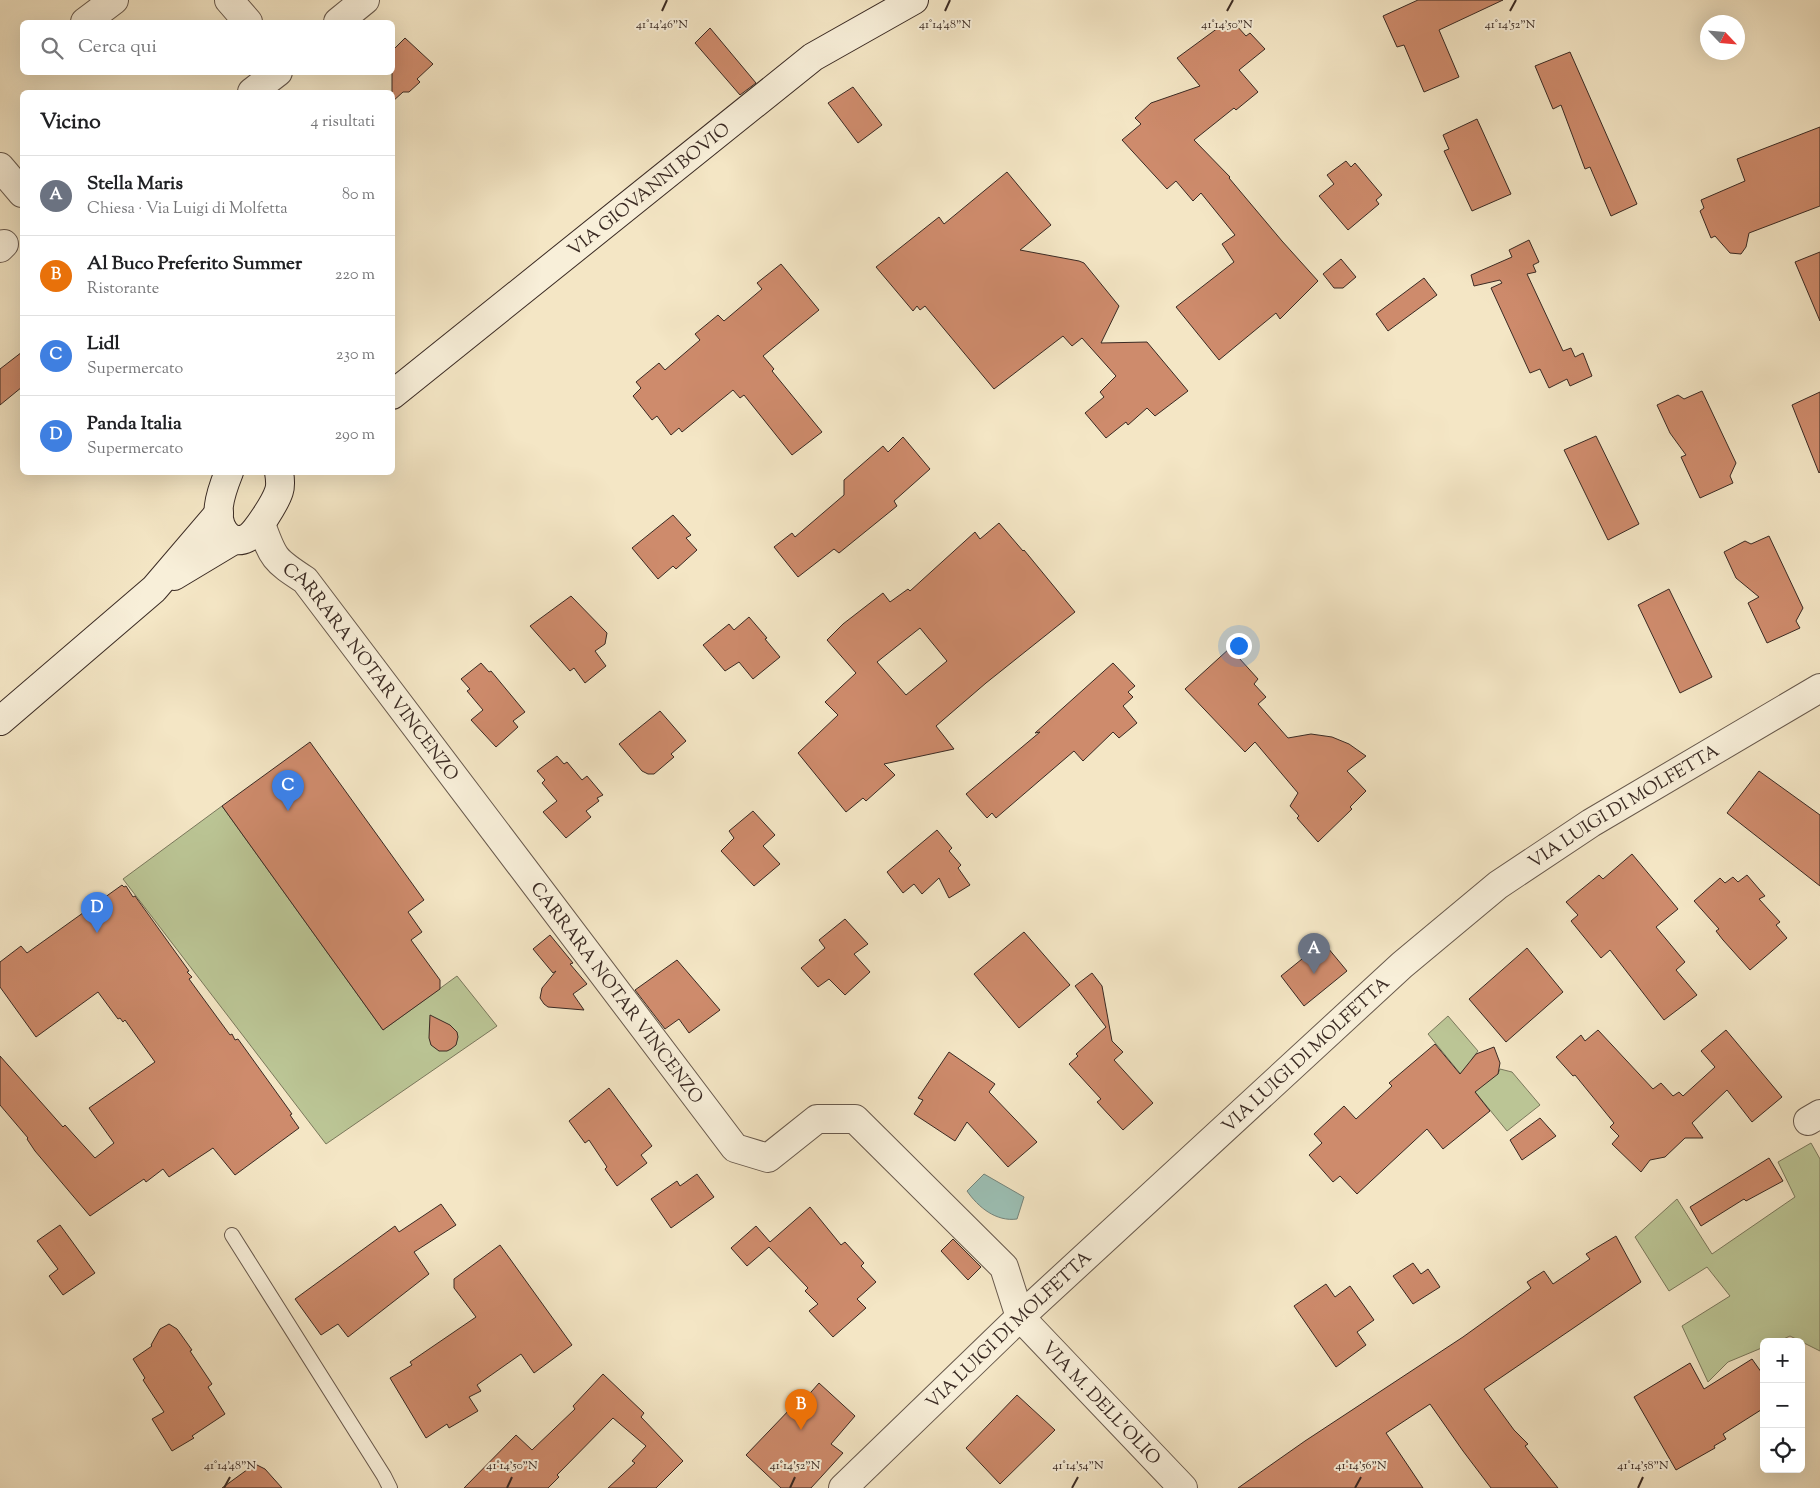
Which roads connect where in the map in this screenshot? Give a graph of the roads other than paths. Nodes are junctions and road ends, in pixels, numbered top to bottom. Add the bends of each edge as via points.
1 (114, 0) edge
2 (229, 0) edge
3 (365, 0) edge
4 (914, 0) edge
5 (337, 13) edge
6 (88, 20) edge
7 (246, 20) edge
8 (274, 75) edge
9 (255, 90) edge
10 (0, 166) edge
11 (20, 190) edge
12 (395, 393) edge
13 (228, 475) edge
14 (294, 475) edge
15 (279, 482) edge
16 (219, 513) junction
17 (261, 524) junction
18 (234, 540) junction
19 (154, 589) junction
20 (1820, 688) edge
21 (0, 721) edge
22 (232, 1235) dead end
23 (1020, 1317) junction
24 (390, 1488) edge
25 (843, 1488) edge
26 (1183, 1488) edge

1 - 6 street
2 - 7 street
3 - 5 street
4 - 12 street, VIA GIOVANNI BOVIO via 813,57
8 - 9 street
10 - 11 street
13 - 16 street via 221,492
14 - 15 street
15 - 17 street
16 - 18 street via 223,529
16 - 19 street
17 - 18 street via 248,538
17 - 23 street, CARRARA NOTAR VINCENZO via 271,553 305,580 735,1148 768,1158 817,1118 856,1119 1004,1267
18 - 19 street
19 - 21 street
20 - 23 street, VIA LUIGI DI MOLFETTA via 1591,823 1498,885 1402,965
22 - 24 lane
23 - 25 street, VIA LUIGI DI MOLFETTA
23 - 26 street, VIA M. DELL'OLIO

